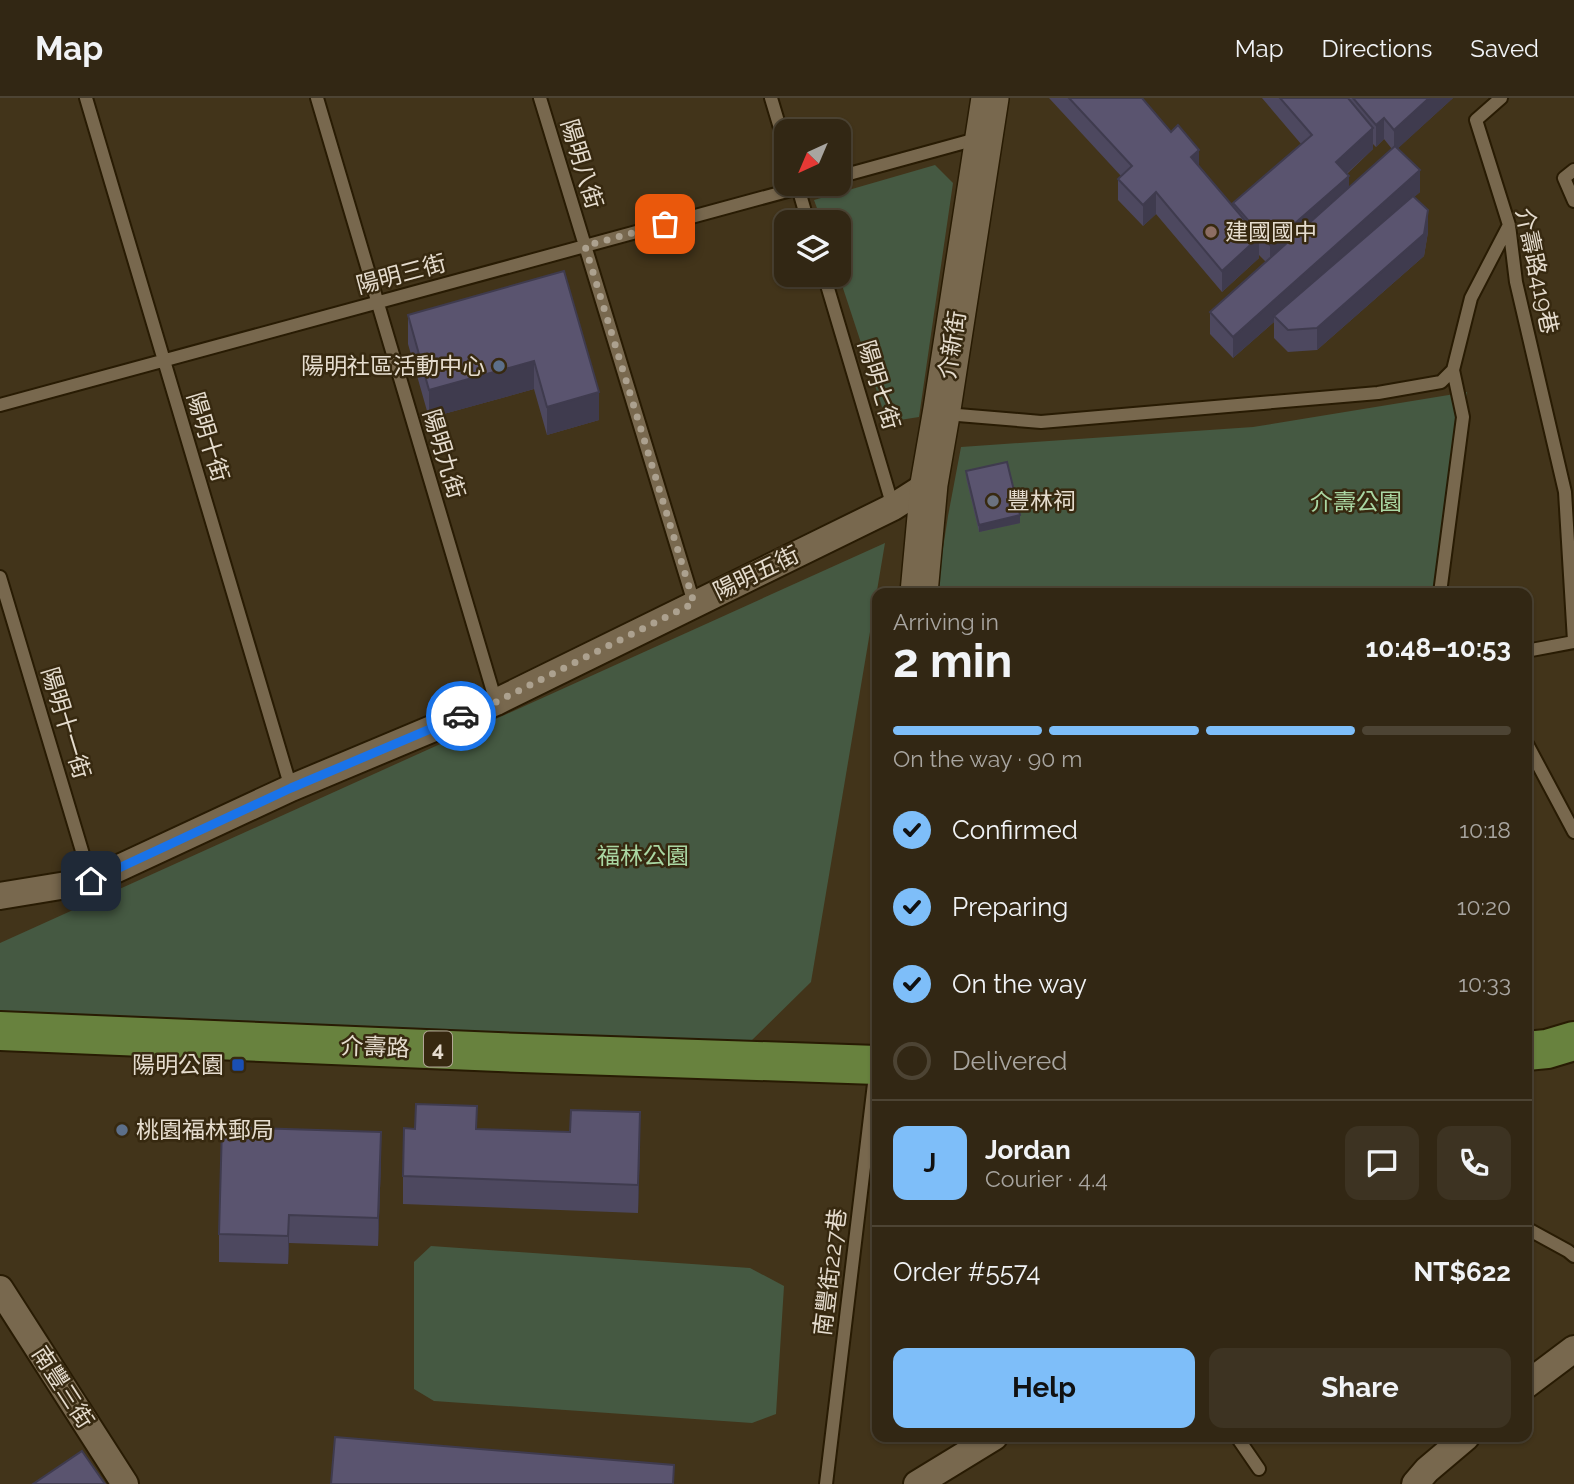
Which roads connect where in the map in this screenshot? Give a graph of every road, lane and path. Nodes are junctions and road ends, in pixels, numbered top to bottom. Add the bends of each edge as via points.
1 (86, 98) edge
2 (317, 98) edge
3 (540, 98) edge
4 (771, 98) edge
5 (990, 98) edge
6 (1502, 98) edge
7 (777, 119) edge
8 (985, 137) junction
9 (1574, 170) edge
10 (851, 173) edge
11 (774, 193) edge
12 (1574, 201) edge
13 (1509, 225) junction
14 (585, 246) junction
15 (828, 287) edge
16 (377, 302) junction
17 (164, 360) junction
18 (1453, 370) junction
19 (0, 405) edge
20 (942, 409) junction
21 (929, 484) junction
22 (893, 507) junction
23 (0, 577) edge
24 (919, 588) edge
25 (1441, 588) edge
26 (694, 603) junction
27 (1574, 641) edge
28 (1532, 649) edge
29 (496, 702) junction
30 (1532, 753) edge
31 (291, 788) junction
32 (1574, 832) edge
33 (91, 881) junction
34 (0, 896) edge
35 (0, 1031) edge
36 (1574, 1041) edge
37 (1532, 1050) edge
38 (872, 1065) edge
39 (872, 1098) edge
40 (1532, 1231) edge
41 (1574, 1256) edge
42 (0, 1289) edge
43 (1574, 1349) edge
44 (1532, 1380) edge
45 (985, 1442) edge
46 (1240, 1442) edge
47 (1460, 1442) edge
48 (1259, 1469) dead end
49 (125, 1484) edge
50 (825, 1484) edge
51 (917, 1484) edge
52 (1415, 1484) edge

1 - 17 lane, 陽明十街
2 - 16 lane, 陽明九街
3 - 14 lane, 陽明八街
4 - 7 lane
5 - 8 street, 介新街
6 - 13 lane, 介壽路419巷 via 1476,120
8 - 10 lane
8 - 20 street, 介新街
9 - 12 lane via 1564,178
11 - 14 lane, 陽明三街
13 - 18 lane via 1472,298
13 - 27 lane, 介壽路419巷 via 1516,282 1565,492
14 - 16 lane, 陽明三街
14 - 26 lane, 陽明八街
15 - 22 lane, 陽明七街
16 - 17 lane, 陽明三街
16 - 29 lane, 陽明九街
17 - 19 lane, 陽明三街
17 - 31 lane, 陽明十街
18 - 20 lane via 1441,382 1378,393 1041,422 958,415
18 - 25 lane via 1463,417
20 - 21 street, 介新街
21 - 22 street, 陽明五街
21 - 24 street, 介新街
22 - 26 street, 陽明五街
23 - 33 lane, 陽明十一街
26 - 29 street, 陽明五街
27 - 28 lane, 介壽路419巷
29 - 31 street, 陽明五街
30 - 32 lane
31 - 33 street, 陽明五街
33 - 34 street, 陽明五街
35 - 38 main road, 介壽路 / 4
36 - 37 main road
39 - 50 lane, 南豐街227巷
40 - 41 lane
42 - 49 street, 南豐三街 via 96,1463
43 - 44 street
45 - 51 street
46 - 48 lane
47 - 52 street

